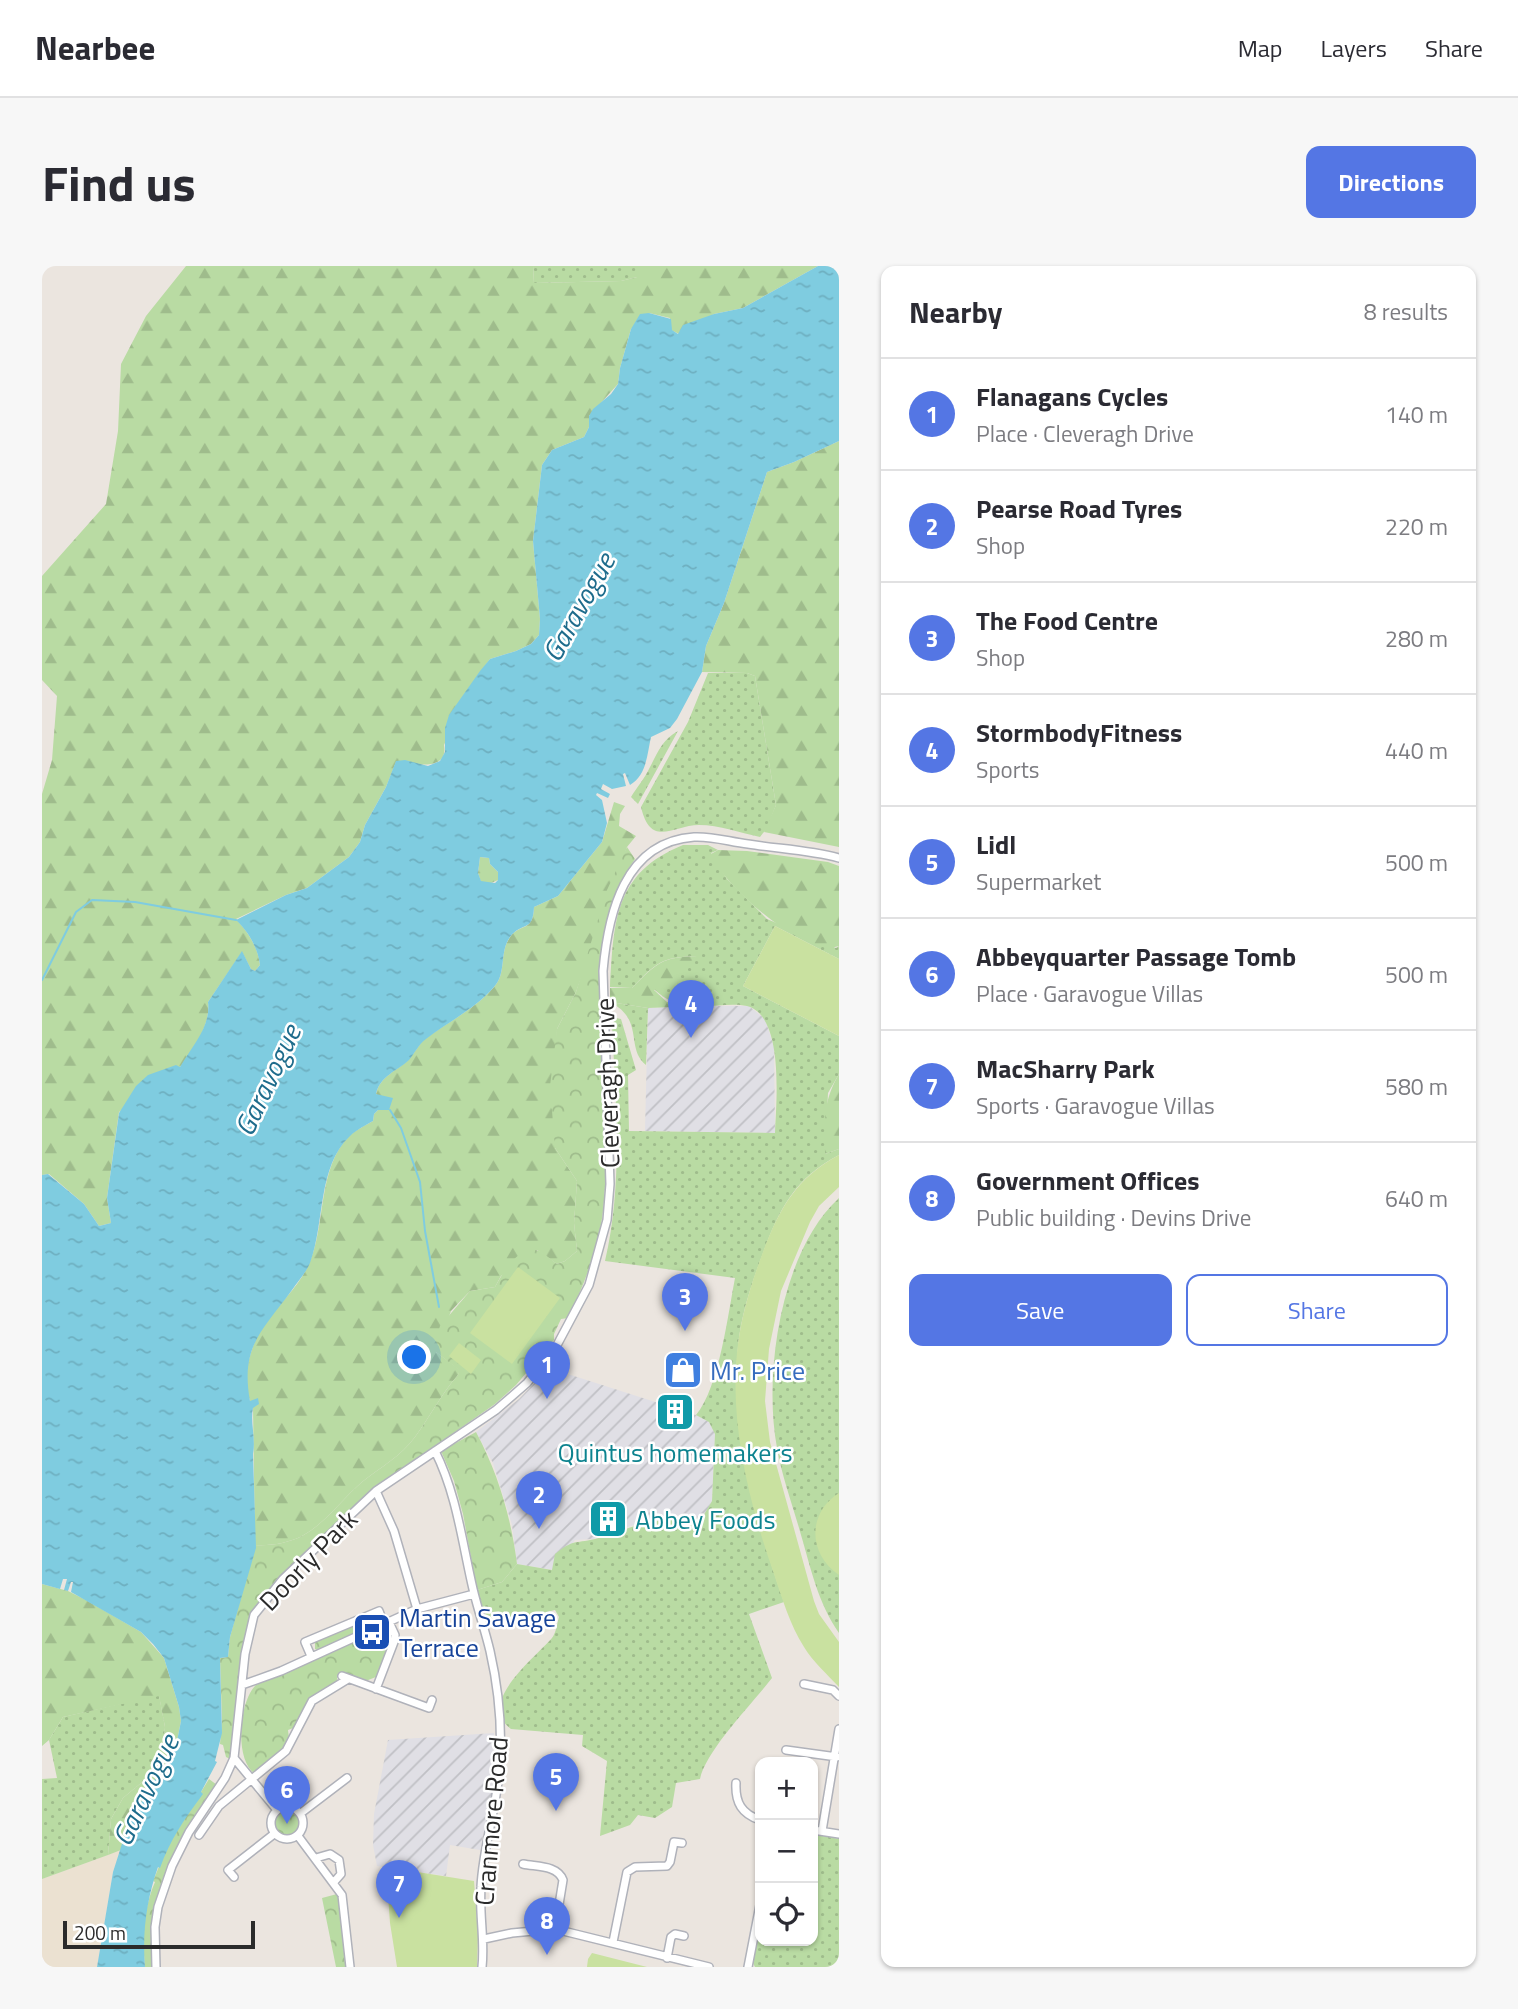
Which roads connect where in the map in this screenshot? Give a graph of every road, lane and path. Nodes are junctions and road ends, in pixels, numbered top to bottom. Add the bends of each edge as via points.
1 (839, 858) edge
2 (435, 1451) junction
3 (376, 1491) junction
4 (474, 1594) junction
5 (417, 1609) junction
6 (387, 1623) junction
7 (311, 1656) junction
8 (804, 1684) dead end
9 (242, 1685) junction
10 (376, 1689) junction
11 (839, 1696) edge
12 (432, 1700) dead end
13 (839, 1729) edge
14 (786, 1750) dead end
15 (837, 1757) edge
16 (234, 1758) junction
17 (347, 1777) dead end
18 (253, 1779) junction
19 (736, 1783) dead end
20 (277, 1810) junction
21 (301, 1813) junction
22 (755, 1818) edge
23 (818, 1831) edge
24 (822, 1831) junction
25 (274, 1833) junction
26 (839, 1834) edge
27 (199, 1835) dead end
28 (298, 1836) junction
29 (682, 1843) dead end
30 (316, 1858) junction
31 (523, 1864) dead end
32 (234, 1877) dead end
33 (334, 1882) junction
34 (555, 1929) junction
35 (755, 1931) edge
36 (684, 1936) dead end
37 (484, 1940) junction
38 (613, 1942) junction
39 (667, 1958) junction
40 (694, 1966) edge
41 (156, 1967) edge
42 (350, 1967) edge
43 (482, 1967) edge
44 (709, 1967) edge
45 (748, 1967) edge

1 - 2 street, Cleveragh Drive via 690,838 662,846 625,881 611,920 604,960 610,1184 607,1220 589,1285 556,1347 527,1383
2 - 3 street, Doorly Park
2 - 4 street via 458,1512
3 - 5 street, Doorly Park via 394,1531
3 - 9 street, Doorly Park via 260,1605 248,1636
4 - 5 street
4 - 37 street, Cranmore Road via 490,1652 501,1733 498,1792 481,1889
5 - 6 street
6 - 7 street
6 - 7 street, Doorly Park via 379,1611 305,1642
6 - 10 street via 394,1642
7 - 9 street
8 - 11 street via 833,1690
9 - 16 street, Doorly Park
10 - 12 street via 429,1708
10 - 18 street via 345,1678 312,1701 286,1751
13 - 15 street
14 - 15 street
15 - 24 street
16 - 18 street
16 - 41 street via 172,1866 158,1907
17 - 21 street
18 - 20 street
18 - 27 street via 219,1806
19 - 22 street via 740,1807
20 - 21 street via 290,1807
20 - 25 street via 271,1820
21 - 28 street via 304,1826
23 - 24 street
24 - 26 street
25 - 28 street via 287,1840
25 - 32 street via 228,1870
28 - 30 street
29 - 38 street via 674,1842 667,1866 635,1867 627,1872
30 - 33 street
30 - 33 street via 325,1853 339,1860 341,1874
31 - 34 street via 555,1870 562,1876
33 - 42 street via 342,1895
34 - 37 street
34 - 38 street
35 - 45 street
36 - 39 street via 671,1937
37 - 43 street, Cranmore Road
38 - 39 street
39 - 40 street
40 - 44 street

